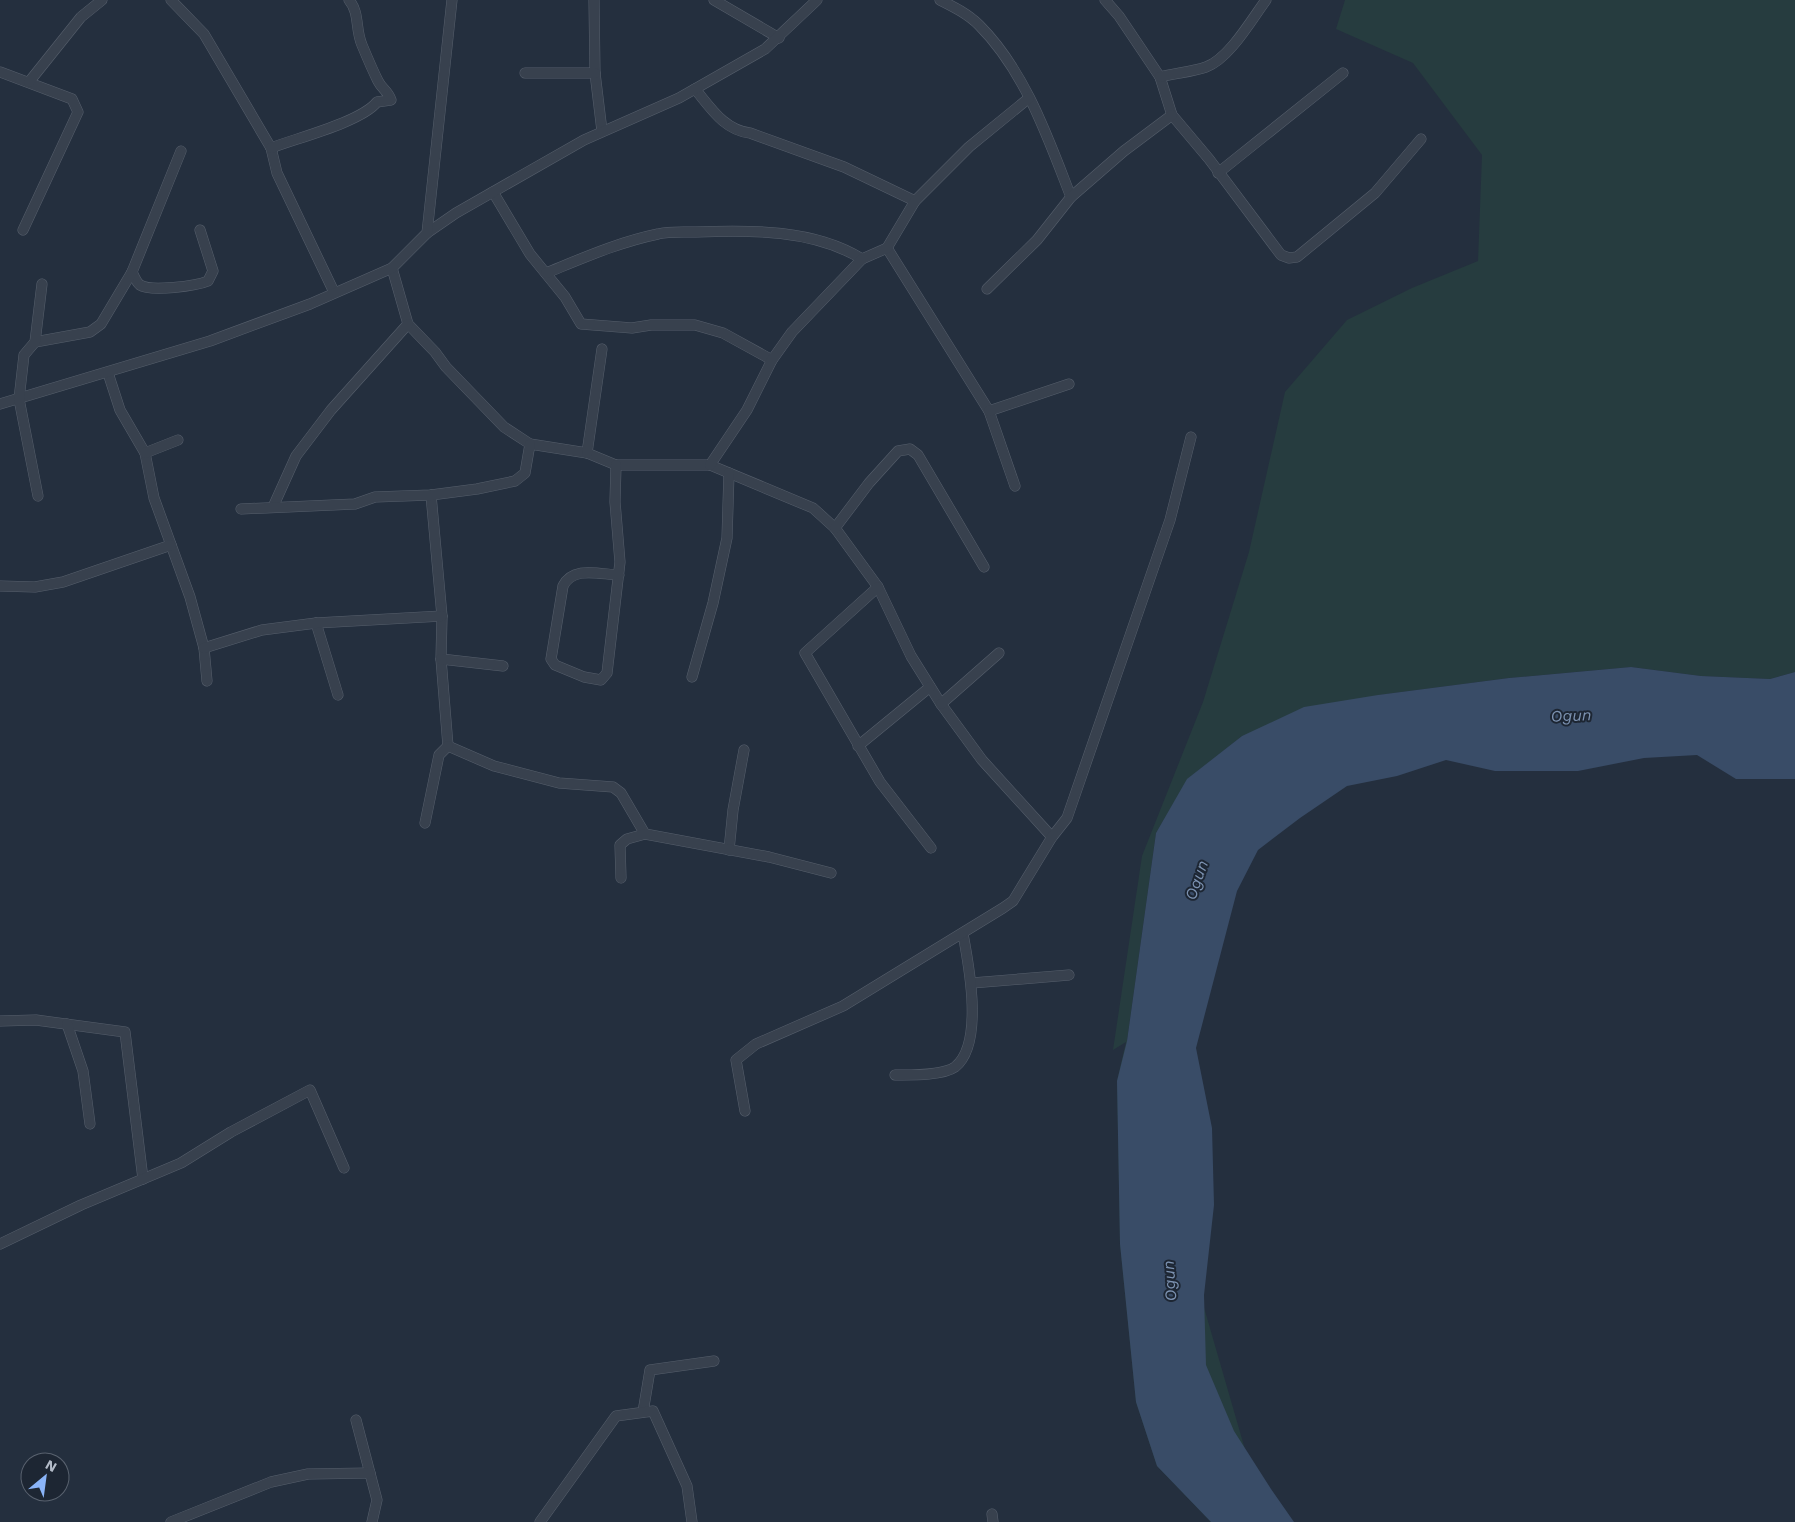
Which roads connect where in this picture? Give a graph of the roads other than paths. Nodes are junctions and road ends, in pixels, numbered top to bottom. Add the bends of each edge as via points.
1 (102, 0) edge
2 (170, 0) edge
3 (349, 0) edge
4 (452, 0) edge
5 (594, 0) edge
6 (714, 0) edge
7 (816, 0) edge
8 (940, 0) edge
9 (1266, 0) edge
10 (1110, 2) edge
11 (779, 38) junction
12 (0, 72) edge
13 (525, 73) dead end
14 (595, 73) junction
15 (1343, 73) dead end
16 (1160, 77) junction
17 (29, 82) junction
18 (695, 89) junction
19 (1029, 98) junction
20 (1172, 115) junction
21 (602, 131) junction
22 (1421, 139) dead end
23 (271, 148) junction
24 (181, 150) dead end
25 (1218, 172) junction
26 (493, 192) junction
27 (1071, 197) junction
28 (915, 201) junction
29 (23, 230) dead end
30 (200, 230) dead end
31 (427, 233) junction
32 (887, 248) junction
33 (862, 259) junction
34 (392, 268) junction
35 (132, 272) junction
36 (546, 273) junction
37 (42, 284) dead end
38 (987, 288) dead end
39 (334, 292) junction
40 (408, 324) junction
41 (35, 342) junction
42 (602, 349) dead end
43 (772, 360) junction
44 (108, 373) junction
45 (1069, 384) dead end
46 (19, 399) junction
47 (0, 404) edge
48 (989, 411) junction
49 (1191, 437) dead end
50 (178, 440) dead end
51 (530, 444) junction
52 (145, 453) junction
53 (587, 453) junction
54 (616, 464) junction
55 (710, 465) junction
56 (729, 473) junction
57 (1015, 486) dead end
58 (431, 495) junction
59 (38, 496) dead end
60 (273, 507) junction
61 (241, 509) dead end
62 (835, 528) junction
63 (171, 545) junction
64 (984, 567) dead end
65 (619, 575) junction
66 (0, 586) edge
67 (878, 587) junction
68 (442, 616) junction
69 (316, 623) junction
70 (204, 648) junction
71 (999, 652) dead end
72 (441, 658) junction
73 (503, 666) dead end
74 (692, 677) dead end
75 (207, 681) dead end
76 (930, 687) junction
77 (338, 694) dead end
78 (942, 704) junction
79 (448, 746) junction
80 (858, 746) junction
81 (744, 750) dead end
82 (425, 823) dead end
83 (644, 834) junction
84 (1052, 837) junction
85 (931, 848) dead end
86 (729, 850) junction
87 (831, 873) dead end
88 (620, 878) dead end
89 (963, 934) junction
90 (1069, 975) dead end
91 (972, 983) junction
92 (0, 1021) edge
93 (67, 1024) junction
94 (895, 1075) dead end
95 (745, 1111) dead end
96 (90, 1124) dead end
97 (344, 1168) dead end
98 (144, 1178) junction
99 (0, 1244) edge
100 (714, 1361) dead end
101 (643, 1412) junction
102 (356, 1420) dead end
103 (370, 1474) junction
104 (171, 1522) edge
105 (372, 1522) edge
106 (540, 1522) edge
107 (692, 1522) edge

1 - 17 street via 81,18
2 - 23 street via 204,34
3 - 23 street via 357,14 361,44 390,100 377,102 351,119
4 - 31 street
5 - 14 street
6 - 11 street
7 - 11 street
8 - 19 street via 980,26 1008,60
9 - 16 street via 1217,61 1207,67
10 - 16 street
11 - 18 street
12 - 17 street
13 - 14 street
14 - 21 street
15 - 25 street
16 - 20 street
17 - 29 street via 72,99 78,112
18 - 21 street
18 - 28 street via 728,127 737,132 750,133 844,167
19 - 27 street
19 - 28 street via 969,147
20 - 25 street
20 - 27 street
21 - 26 street
22 - 25 street via 1375,193 1296,257 1280,255
23 - 39 street via 276,172
24 - 35 street
26 - 31 street
26 - 36 street via 530,254
27 - 38 street via 1037,240
28 - 32 street
30 - 35 street via 212,271 208,281 170,288 143,287
31 - 34 street
32 - 33 street
32 - 48 street
33 - 36 street via 824,242 786,234 735,231 659,233 603,250
33 - 43 street via 792,332
34 - 39 street
34 - 40 street
35 - 41 street via 96,330
36 - 43 street via 581,324 632,328 695,325 723,333
37 - 41 street
39 - 44 street via 210,341
40 - 51 street via 504,427
40 - 60 street via 331,410 296,456
41 - 46 street via 24,355
42 - 53 street
43 - 55 street via 748,410
44 - 46 street
44 - 52 street via 120,410
45 - 48 street
46 - 47 street
46 - 59 street
48 - 57 street
49 - 84 street via 1170,520 1077,790 1067,818
50 - 52 street
51 - 53 street
51 - 58 street via 525,473 515,481
52 - 63 street via 154,498
53 - 54 street
54 - 55 street
54 - 65 street
55 - 56 street
56 - 62 street via 804,503
56 - 74 street via 727,538
58 - 60 street via 375,496 355,504
58 - 68 street
60 - 61 street
62 - 64 street via 898,451 910,449 918,455
62 - 67 street
63 - 66 street via 62,582 35,587
63 - 70 street
65 - 65 street via 606,677 592,679 555,665 552,659 562,586 567,578 574,573
67 - 76 street via 911,656
67 - 80 street via 805,654
68 - 69 street
68 - 72 street
69 - 70 street via 262,630
69 - 77 street
70 - 75 street
71 - 78 street
72 - 73 street
72 - 79 street
76 - 78 street
76 - 80 street
78 - 84 street via 982,760
79 - 82 street via 439,755
79 - 83 street via 494,766 559,783 613,787 621,793
80 - 85 street via 880,782
81 - 86 street
83 - 86 street
83 - 88 street via 627,839 620,845
84 - 89 street via 1013,901
86 - 87 street
89 - 91 street
89 - 95 street via 843,1006 756,1044 742,1054 736,1060
90 - 91 street
91 - 94 street via 969,1047 954,1068 919,1076
92 - 93 street via 36,1020
93 - 96 street via 83,1071
93 - 98 street via 125,1032
97 - 98 street via 310,1090 181,1163
98 - 99 street
100 - 101 street via 650,1370
101 - 106 street via 616,1416
101 - 107 street via 654,1411 684,1478
102 - 103 street
103 - 104 street via 308,1474 271,1482
103 - 105 street via 376,1500

